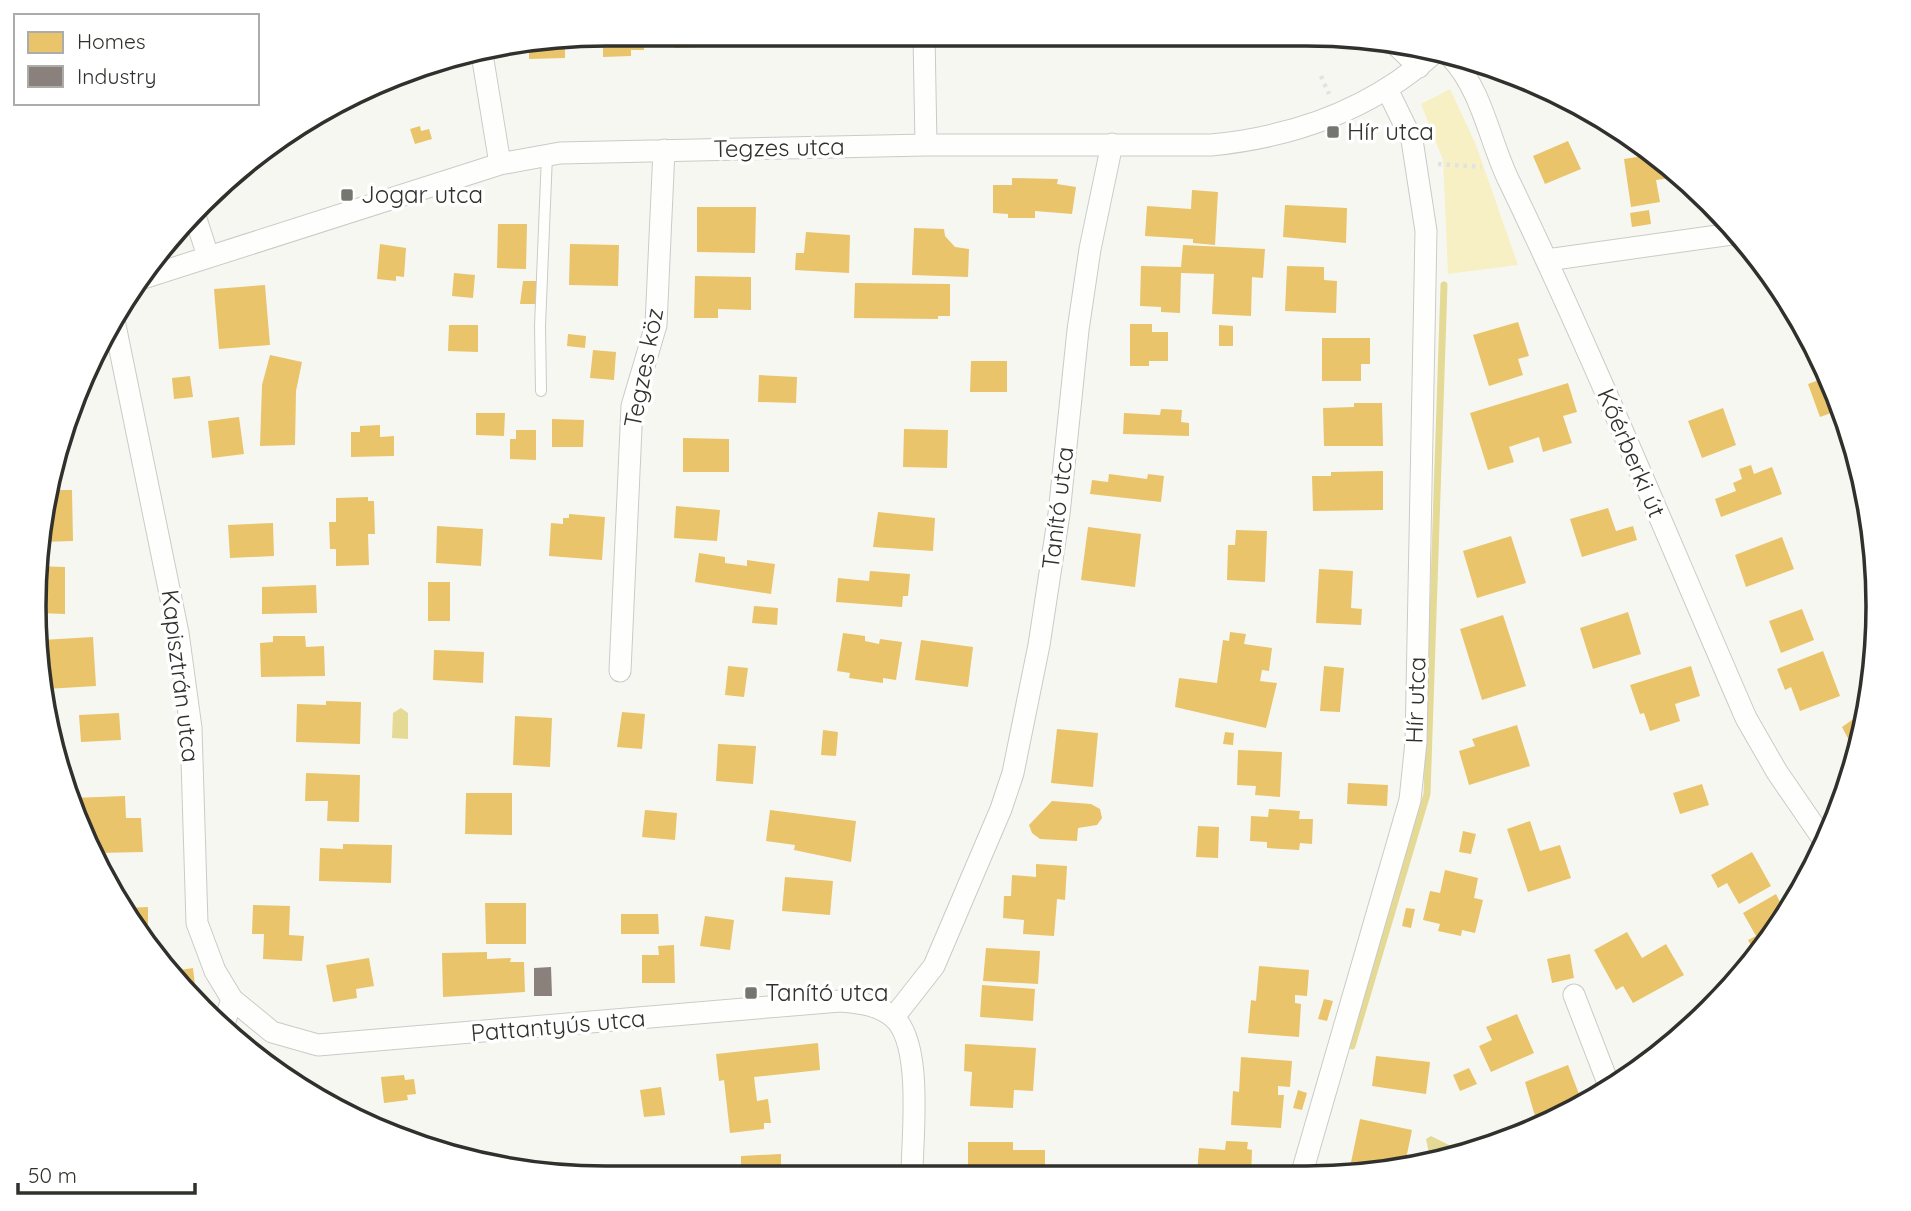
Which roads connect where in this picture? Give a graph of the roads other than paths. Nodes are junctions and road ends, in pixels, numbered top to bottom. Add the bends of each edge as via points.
1 (923, 46) edge
2 (483, 59) edge
3 (1426, 60) edge
4 (1458, 67) edge
5 (1387, 89) junction
6 (1112, 144) junction
7 (926, 145) junction
8 (664, 150) junction
9 (547, 155) junction
10 (500, 164) junction
11 (197, 223) edge
12 (1726, 235) edge
13 (208, 256) junction
14 (1547, 260) junction
15 (154, 274) edge
16 (117, 333) edge
17 (541, 391) dead end
18 (620, 671) dead end
19 (1818, 831) edge
20 (1574, 995) dead end
21 (232, 999) junction
22 (226, 1017) edge
23 (894, 1017) junction
24 (1606, 1078) edge
25 (912, 1166) edge
26 (1304, 1166) edge

1 - 7 street
2 - 10 street
3 - 5 street, Tegzes utca
4 - 14 street, Kőérberki út via 1470,84 1503,169
5 - 6 street, Tegzes utca via 1317,122 1257,140 1211,145
5 - 26 street, Hír utca via 1412,140 1426,231 1416,742 1410,800
6 - 7 street, Tegzes utca
6 - 23 street, Tanító utca via 1090,249 1039,645 1013,773 934,966
7 - 8 street, Tegzes utca
8 - 9 street, Tegzes utca
8 - 18 street, Tegzes köz via 656,324 632,406
9 - 10 street, Tegzes utca
9 - 17 lane
10 - 13 street, Tegzes utca
11 - 13 street
12 - 14 street
13 - 15 street, Tegzes utca
14 - 19 street, Kőérberki út via 1746,718
16 - 21 street, Kapisztrán utca via 178,633 191,728 197,923 215,971
20 - 24 street
21 - 22 street
21 - 23 street, Pattantyús utca via 272,1032 318,1045 840,1001 874,1005
23 - 25 street via 907,1038 912,1065

